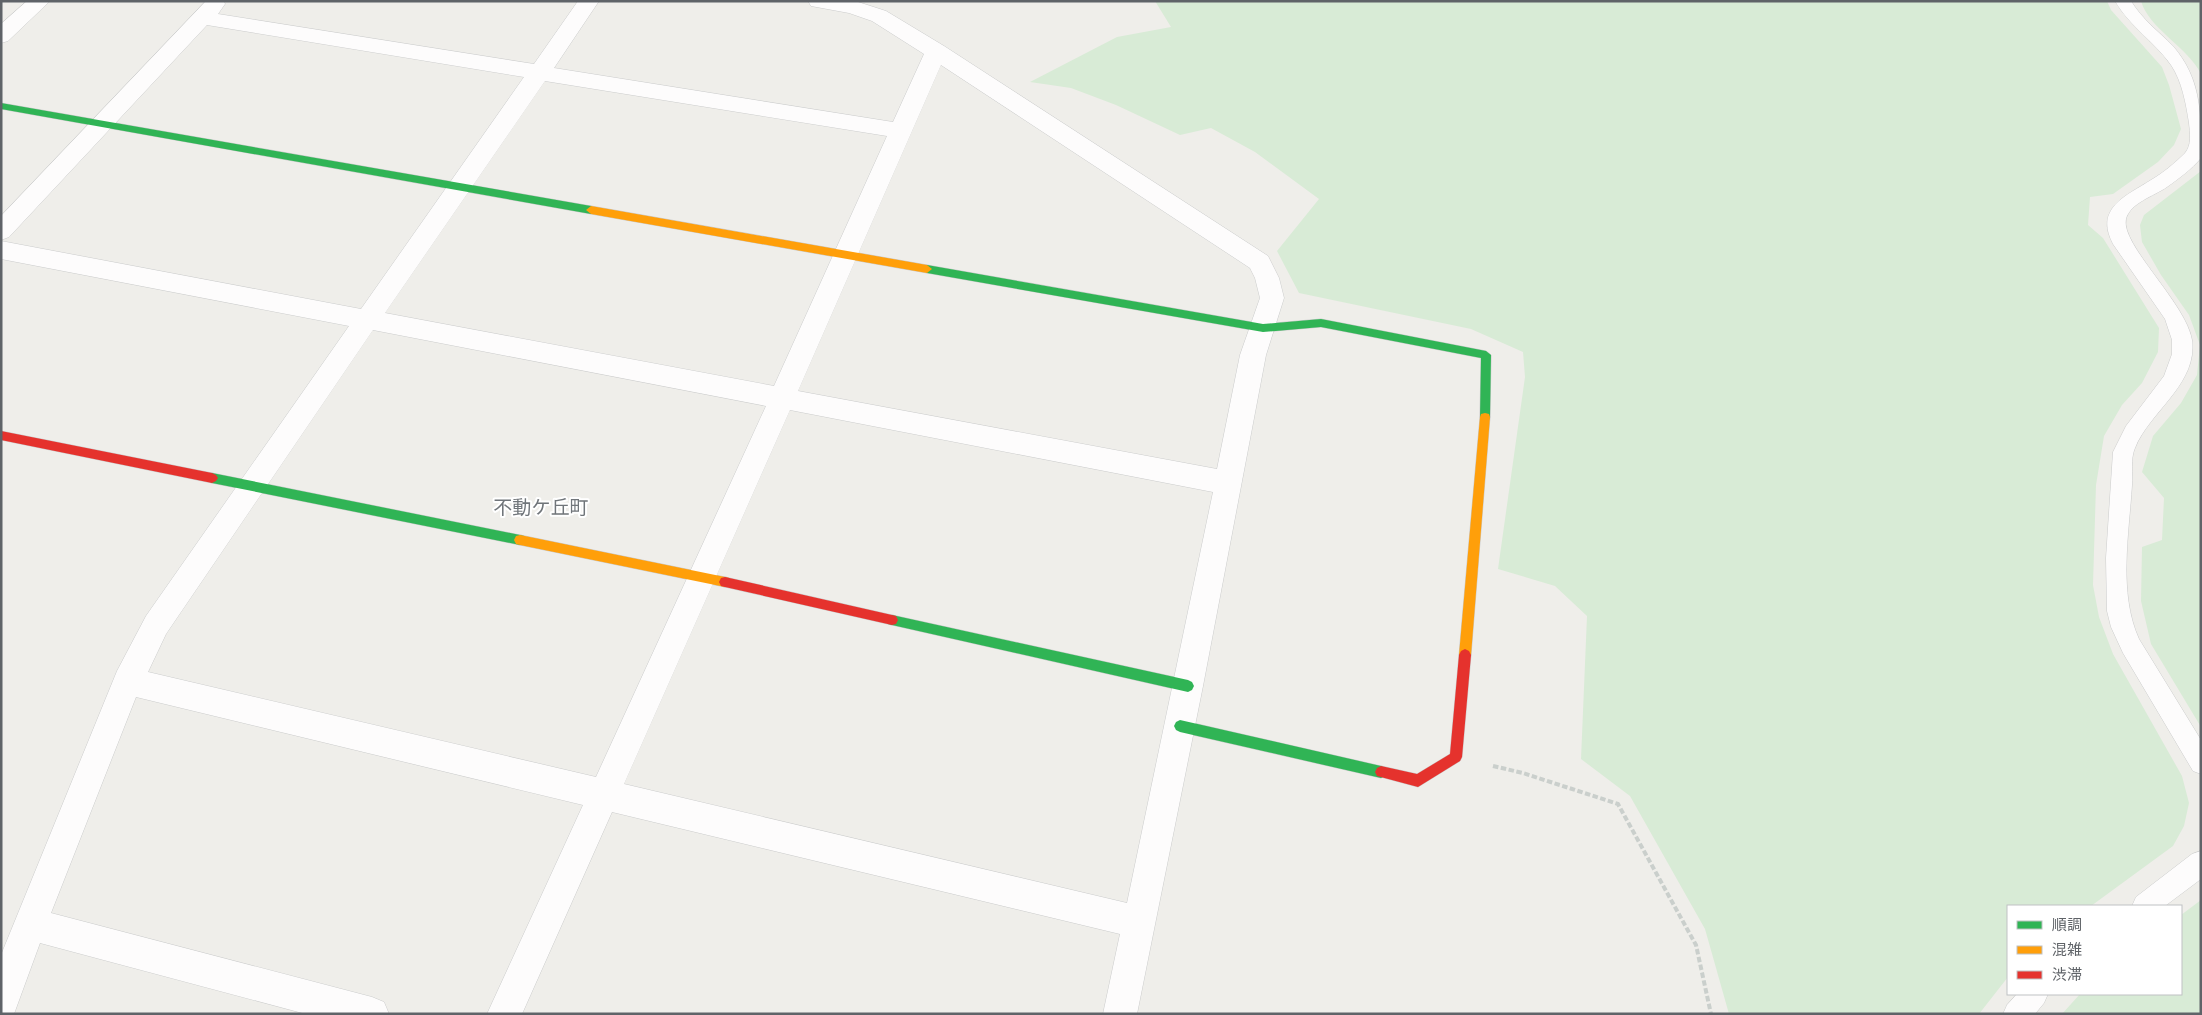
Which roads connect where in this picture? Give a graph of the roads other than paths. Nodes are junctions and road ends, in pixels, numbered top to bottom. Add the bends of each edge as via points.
1 (40, 1) edge
2 (218, 1) edge
3 (589, 1) edge
4 (818, 1) edge
5 (2123, 1) edge
6 (203, 18) junction
7 (1, 36) edge
8 (936, 51) junction
9 (539, 72) junction
10 (1, 106) edge
11 (103, 124) junction
12 (901, 131) junction
13 (460, 186) junction
14 (1, 232) edge
15 (1, 250) edge
16 (846, 254) junction
17 (367, 320) junction
18 (1262, 328) junction
19 (782, 398) junction
20 (1, 435) edge
21 (1228, 483) junction
22 (251, 485) junction
23 (702, 577) junction
24 (128, 681) junction
25 (1188, 686) junction
26 (1180, 726) junction
27 (2201, 763) edge
28 (603, 794) junction
29 (2201, 863) edge
30 (2146, 905) edge
31 (1139, 922) junction
32 (31, 924) junction
33 (2034, 995) edge
34 (1, 1004) edge
35 (372, 1014) edge
36 (504, 1014) edge
37 (1120, 1014) edge
38 (2016, 1014) edge

1 - 7 street
2 - 6 street
3 - 9 street
4 - 8 street via 878,16
5 - 27 lane via 2137,22 2180,64 2194,108 2198,139 2196,151 2189,160 2159,184 2136,197 2121,210 2116,222 2124,247 2174,318 2182,339 2182,354 2177,368 2159,399 2124,446 2118,540 2118,608 2131,646
6 - 9 street
6 - 11 street
8 - 12 street
8 - 18 street via 1259,262 1272,298
9 - 12 street
9 - 13 street
10 - 11 street
11 - 13 street
11 - 14 street
12 - 16 street
13 - 16 street
13 - 17 street
15 - 17 street
16 - 18 street
16 - 19 street
17 - 19 street
17 - 22 street
18 - 21 street via 1253,355
18 - 26 street via 1321,323 1486,355 1486,400 1456,757 1418,781
19 - 21 street
19 - 23 street
20 - 22 street
21 - 25 street
22 - 23 street
22 - 24 street via 156,625
23 - 25 street
23 - 28 street
24 - 28 street
24 - 32 street
25 - 26 street
26 - 31 street
28 - 31 street
28 - 36 street
29 - 30 lane
31 - 37 street
32 - 34 street
32 - 35 street
33 - 38 lane

